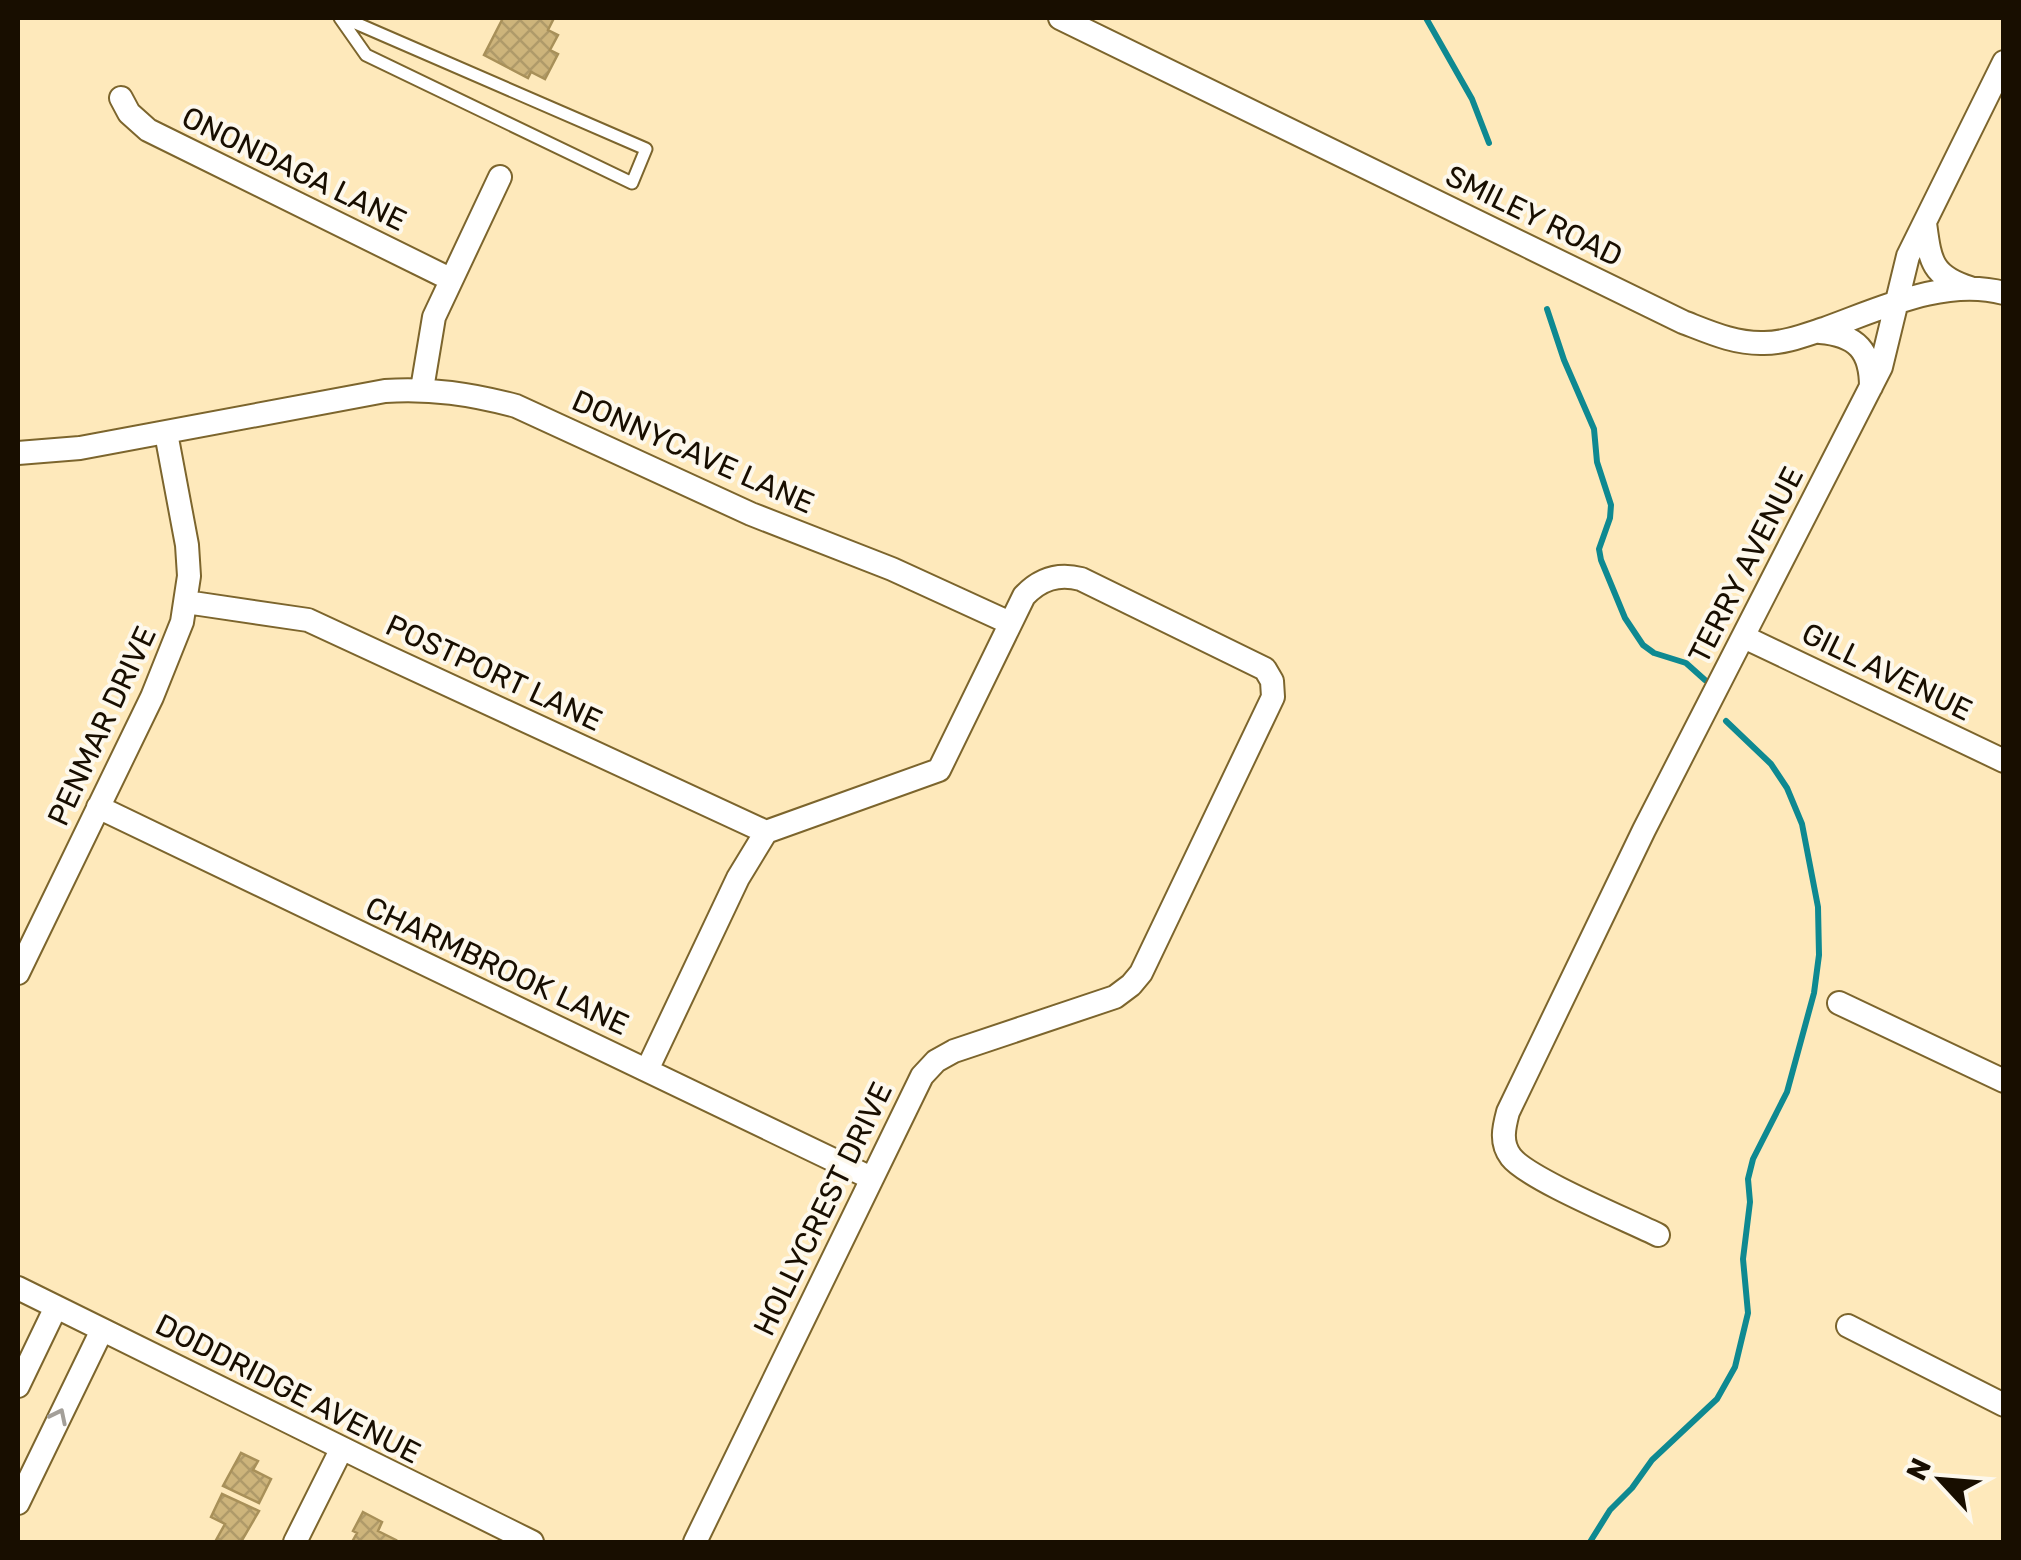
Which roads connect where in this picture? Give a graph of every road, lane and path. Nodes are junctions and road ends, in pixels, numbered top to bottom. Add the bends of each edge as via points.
1 (342, 18) edge
2 (1060, 18) edge
3 (2004, 62) edge
4 (121, 98) dead end
5 (500, 177) dead end
6 (1925, 222) junction
7 (450, 279) junction
8 (1973, 289) junction
9 (2004, 293) edge
10 (1898, 302) junction
11 (1816, 332) junction
12 (1871, 387) junction
13 (422, 388) junction
14 (166, 433) junction
15 (18, 453) edge
16 (186, 602) junction
17 (1010, 622) junction
18 (1744, 637) junction
19 (2004, 761) edge
20 (98, 807) junction
21 (766, 832) junction
22 (18, 973) edge
23 (1839, 1003) dead end
24 (648, 1070) junction
25 (2004, 1082) edge
26 (871, 1178) junction
27 (1658, 1235) dead end
28 (18, 1288) edge
29 (56, 1307) junction
30 (1848, 1326) dead end
31 (102, 1330) junction
32 (18, 1386) edge
33 (2004, 1405) edge
34 (341, 1450) junction
35 (18, 1503) edge
36 (296, 1542) edge
37 (532, 1542) edge
38 (695, 1542) edge

1 - 1 lane via 366,56 632,183 646,148
2 - 11 street, SMILEY ROAD via 1683,322 1727,339 1765,344
3 - 6 street, TERRY AVENUE
4 - 7 street, ONONDAGA LANE via 148,130
5 - 7 street
6 - 8 street via 1930,260 1948,281
6 - 10 street, TERRY AVENUE via 1908,256
7 - 13 street via 431,326
8 - 9 street, SMILEY ROAD
8 - 10 street, SMILEY ROAD
10 - 11 street, SMILEY ROAD
10 - 12 street, TERRY AVENUE
11 - 12 street via 1837,333 1861,348 1871,363
12 - 18 street, TERRY AVENUE
13 - 14 street, DONNYCAVE LANE
13 - 17 street, DONNYCAVE LANE via 516,406
14 - 15 street, DONNYCAVE LANE
14 - 16 street, PENMAR DRIVE via 187,545
16 - 20 street, PENMAR DRIVE via 152,697
16 - 21 street, POSTPORT LANE via 308,620
17 - 21 street via 939,770
17 - 26 street, HOLLYCREST DRIVE via 1041,582 1081,579 1244,656 1265,670 1273,696 1131,986 936,1062 912,1093
18 - 19 street, GILL AVENUE
18 - 27 street, TERRY AVENUE via 1644,830 1503,1130 1512,1160 1532,1174
20 - 22 street, PENMAR DRIVE
20 - 24 street, CHARMBROOK LANE
21 - 24 street
23 - 25 street
24 - 26 street, CHARMBROOK LANE
26 - 38 street, HOLLYCREST DRIVE
28 - 29 street, DODDRIDGE AVENUE
29 - 31 street, DODDRIDGE AVENUE
29 - 32 street
30 - 33 street
31 - 34 street, DODDRIDGE AVENUE
35 -> 31 street
34 - 36 street
34 - 37 street, DODDRIDGE AVENUE

